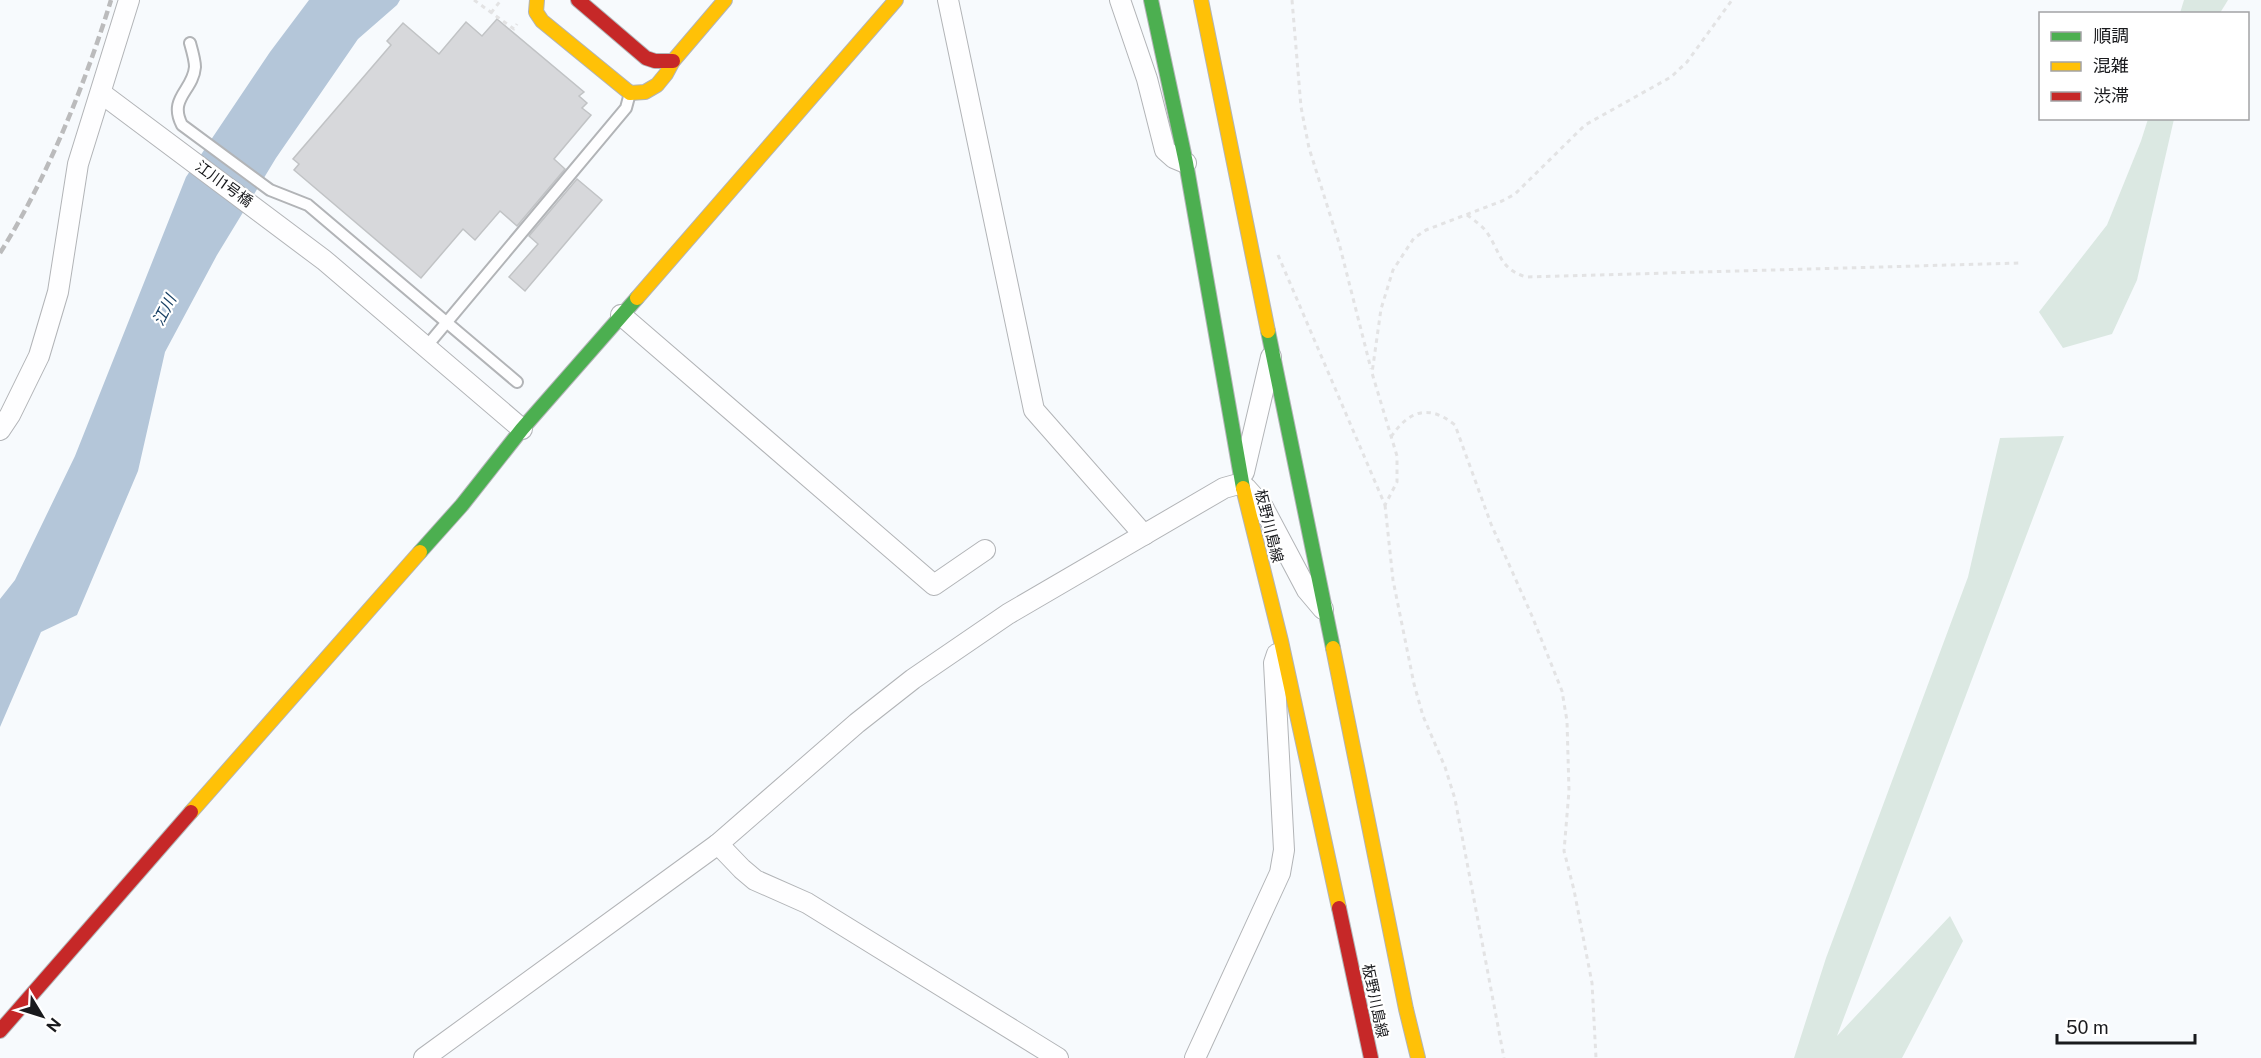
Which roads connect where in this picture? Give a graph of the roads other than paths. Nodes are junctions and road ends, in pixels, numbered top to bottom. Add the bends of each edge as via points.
1 (129, 0) edge
2 (537, 0) edge
3 (578, 0) edge
4 (725, 0) edge
5 (896, 0) edge
6 (948, 0) edge
7 (1120, 0) edge
8 (1151, 0) edge
9 (1201, 0) edge
10 (190, 43) dead end
11 (665, 58) junction
12 (100, 93) junction
13 (630, 93) junction
14 (1186, 164) junction
15 (621, 315) junction
16 (447, 322) junction
17 (426, 347) junction
18 (1272, 351) junction
19 (518, 382) dead end
20 (522, 429) junction
21 (0, 430) edge
22 (1242, 483) junction
23 (1144, 535) junction
24 (985, 550) dead end
25 (1327, 613) junction
26 (1281, 641) junction
27 (718, 844) junction
28 (0, 1031) edge
29 (424, 1058) edge
30 (1058, 1058) edge
31 (1195, 1058) edge
32 (1371, 1058) edge
33 (1418, 1058) edge

1 - 12 street
2 - 13 street via 536,12 542,21
3 - 11 street via 646,58
4 - 11 street
5 - 15 street
6 - 23 street via 1034,410
7 - 14 street via 1148,79 1165,150
8 - 14 street, 板野川島線
9 - 18 street
10 - 16 lane via 195,66 177,106 182,125 270,190 308,206
11 - 13 street via 669,72 652,91
12 - 17 street, 江川1号橋 via 264,213
12 - 21 street via 78,165 58,292 39,356
13 - 16 lane via 626,108
14 - 22 street, 板野川島線
15 - 20 street
15 - 24 street via 934,585
16 - 17 lane
16 - 19 lane
17 - 20 street, 江川1号橋
18 - 22 street
18 - 25 street
20 - 28 street via 462,505
22 - 23 street via 1224,488
22 - 25 street via 1263,507 1307,591
22 - 26 street, 板野川島線
23 - 27 street via 1008,614 921,673
25 - 33 street
26 - 31 street via 1274,663 1284,850 1280,873
26 - 32 street, 板野川島線
27 - 29 street
27 - 30 street via 755,880 807,903

